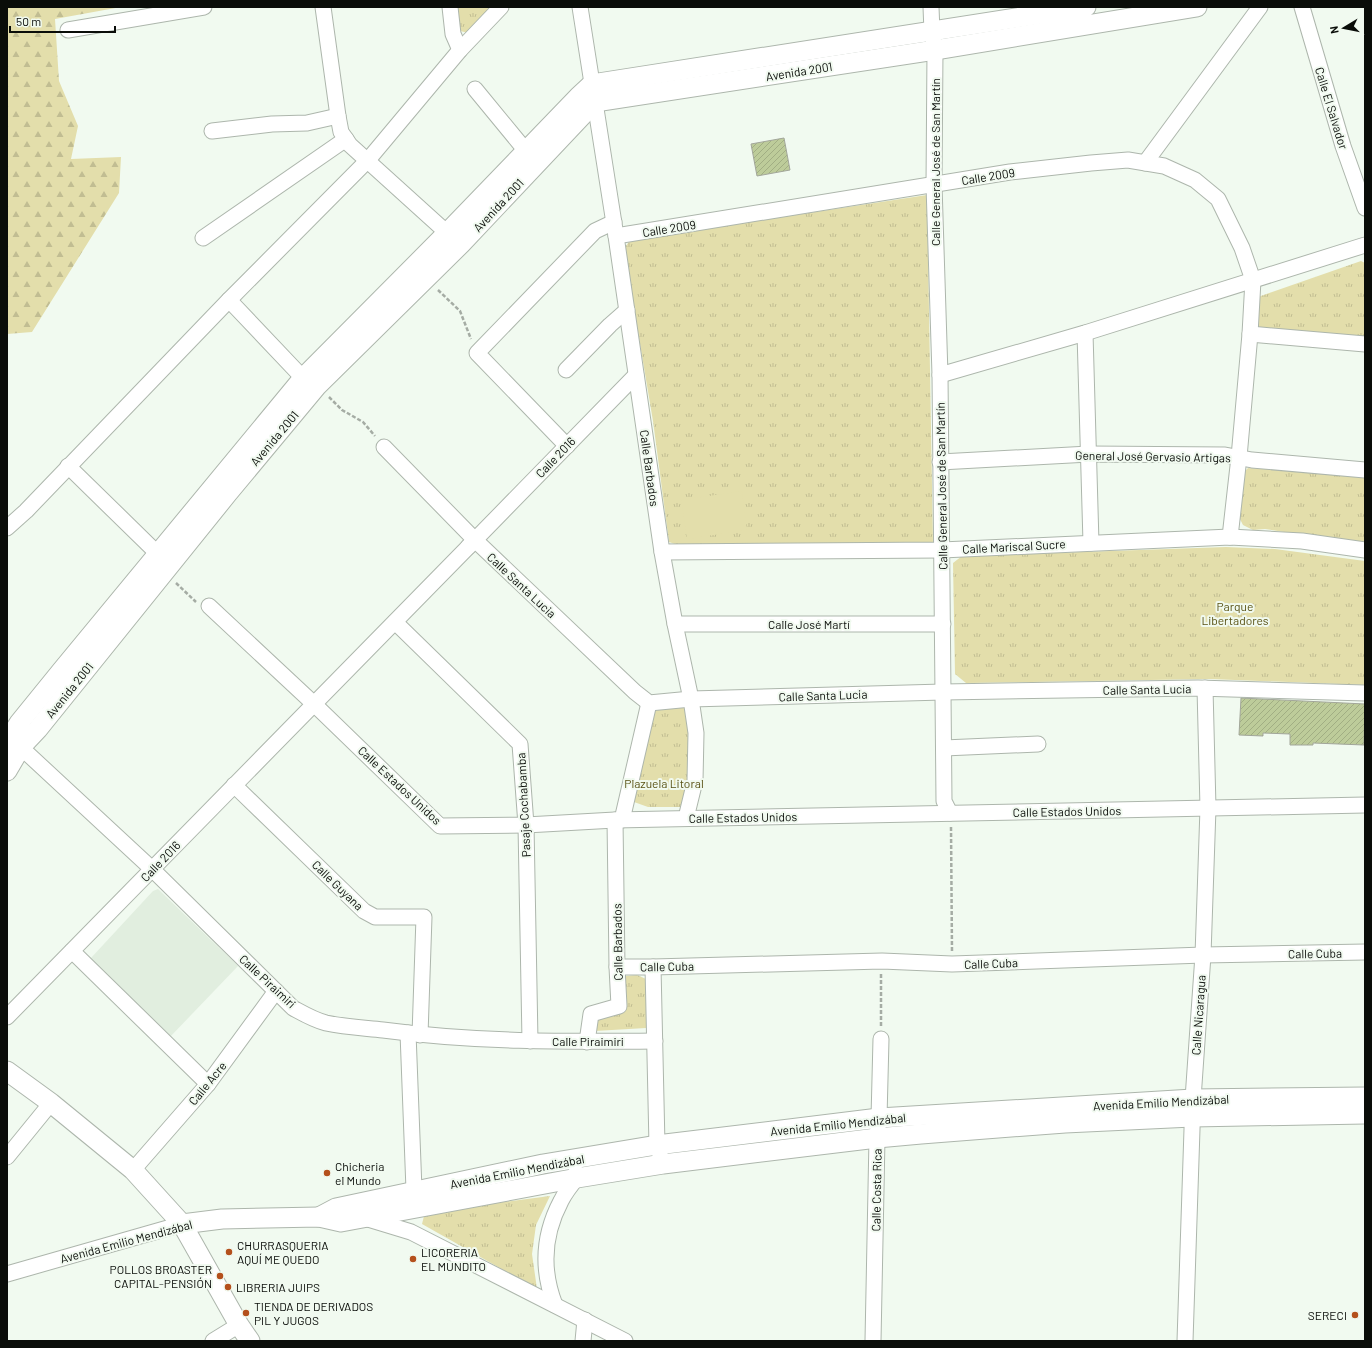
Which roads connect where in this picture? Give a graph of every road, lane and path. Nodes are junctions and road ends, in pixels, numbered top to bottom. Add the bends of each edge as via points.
1 (204, 7) edge
2 (322, 7) edge
3 (450, 7) edge
4 (500, 7) edge
5 (580, 7) edge
6 (931, 7) edge
7 (1086, 7) edge
8 (1197, 7) edge
9 (1260, 7) edge
10 (1302, 7) edge
11 (68, 30) dead end
12 (932, 32) junction
13 (460, 50) junction
14 (935, 50) junction
15 (475, 88) dead end
16 (594, 93) junction
17 (338, 116) junction
18 (212, 131) dead end
19 (346, 139) junction
20 (526, 151) junction
21 (368, 160) junction
22 (1145, 163) junction
23 (934, 185) junction
24 (1365, 208) edge
25 (615, 229) junction
26 (203, 238) dead end
27 (454, 239) junction
28 (1365, 245) edge
29 (425, 278) junction
30 (1253, 280) junction
31 (229, 300) junction
32 (627, 310) junction
33 (1085, 332) junction
34 (1250, 334) junction
35 (1365, 344) edge
36 (477, 353) junction
37 (566, 370) dead end
38 (636, 375) junction
39 (940, 375) junction
40 (310, 382) junction
41 (567, 446) junction
42 (384, 447) joint
43 (1089, 454) junction
44 (1239, 457) junction
45 (940, 462) junction
46 (68, 466) junction
47 (1365, 470) edge
48 (7, 528) edge
49 (1230, 537) junction
50 (475, 540) junction
51 (1091, 543) junction
52 (942, 550) junction
53 (1365, 550) edge
54 (662, 552) junction
55 (161, 563) junction
56 (209, 606) joint
57 (395, 622) junction
58 (674, 624) junction
59 (942, 624) junction
60 (1205, 688) junction
61 (943, 692) junction
62 (1365, 693) edge
63 (691, 699) junction
64 (648, 703) junction
65 (314, 704) junction
66 (12, 742) edge
67 (1038, 744) dead end
68 (944, 748) junction
69 (7, 771) edge
70 (234, 785) junction
71 (1365, 805) edge
72 (1208, 808) junction
73 (950, 813) junction
74 (686, 818) junction
75 (619, 820) junction
76 (526, 824) junction
77 (152, 869) junction
78 (72, 951) junction
79 (1365, 952) edge
80 (1203, 955) junction
81 (882, 961) junction
82 (952, 964) junction
83 (617, 967) junction
84 (653, 967) junction
85 (276, 991) junction
86 (7, 1017) edge
87 (414, 1034) junction
88 (880, 1039) joint
89 (530, 1041) junction
90 (655, 1041) junction
91 (587, 1042) junction
92 (7, 1071) edge
93 (208, 1084) junction
94 (1365, 1097) edge
95 (51, 1103) junction
96 (1192, 1108) junction
97 (1365, 1114) edge
98 (879, 1118) junction
99 (877, 1138) junction
100 (657, 1145) junction
101 (7, 1157) edge
102 (663, 1164) junction
103 (575, 1169) junction
104 (133, 1170) junction
105 (414, 1190) junction
106 (319, 1217) junction
107 (364, 1218) junction
108 (182, 1224) junction
109 (7, 1274) edge
110 (555, 1305) junction
111 (585, 1320) junction
112 (239, 1325) junction
113 (213, 1341) edge
114 (250, 1341) edge
115 (583, 1341) edge
116 (625, 1341) edge
117 (873, 1341) edge
118 (1185, 1341) edge

1 - 11 street
2 - 17 street
3 - 13 street via 453,34
4 - 13 street
5 - 16 street, Calle Barbados
6 - 12 street, Calle General José de San Martín
7 - 12 main road, Avenida 2001
8 - 14 main road, Avenida 2001
9 - 22 street
10 - 24 street, Calle El Salvador via 1343,146
12 - 14 street, Calle General José de San Martín
12 - 16 main road, Avenida 2001
13 - 21 street
14 - 16 main road, Avenida 2001
14 - 23 street, Calle General José de San Martín
15 - 20 street
16 - 20 main road, Avenida 2001 via 578,97
16 - 25 street, Calle Barbados
16 - 27 main road, Avenida 2001
17 - 18 street via 307,123
17 - 19 street via 341,132
19 - 21 street
19 - 26 street
20 - 27 main road, Avenida 2001
21 - 27 street
21 - 31 street
22 - 23 street, Calle 2009 via 1128,160 1091,162
22 - 30 street, Calle 2009 via 1164,166 1195,180 1218,199 1242,248
23 - 25 street, Calle 2009
23 - 39 street, Calle General José de San Martín
25 - 32 street, Calle Barbados
25 - 36 street, Calle 2009 via 595,231
27 - 29 main road, Avenida 2001
27 - 40 main road, Avenida 2001
28 - 30 street
29 - 36 path via 460,311
29 - 40 main road, Avenida 2001
30 - 33 street
30 - 34 street
31 - 40 street
31 - 46 street
32 - 37 street
32 - 38 street, Calle Barbados
33 - 39 street
33 - 43 street
34 - 35 street
34 - 44 street
36 - 41 street
38 - 41 street, Calle 2016
38 - 54 street, Calle Barbados
39 - 45 street, Calle General José de San Martín
40 - 42 path via 342,410 363,422
40 - 55 main road, Avenida 2001 via 241,451
41 - 50 street, Calle 2016
42 - 50 street, Calle Santa Lucia
43 - 44 street, General José Gervasio Artigas
43 - 45 street, General José Gervasio Artigas
43 - 51 street
44 - 47 street, General José Gervasio Artigas
44 - 49 street
45 - 52 street, Calle General José de San Martín
46 - 48 street
46 - 55 street
49 - 51 street, Calle Mariscal Sucre
49 - 53 street, Calle Mariscal Sucre via 1302,541
50 - 57 street, Calle 2016
50 - 64 street, Calle Santa Lucia
50 - 65 street, Calle 2016
51 - 52 street, Calle Mariscal Sucre
52 - 54 street, Calle Mariscal Sucre
52 - 59 street, Calle General José de San Martín
54 - 58 street, Calle Barbados
55 - 56 path via 198,604
55 - 66 main road, Avenida 2001 via 62,670
56 - 65 street, Calle Estados Unidos
57 - 65 street, Calle 2016
57 - 76 street, Pasaje Cochabamba via 520,744
58 - 59 street, Calle José Martí
58 - 63 street, Calle Barbados
59 - 61 street, Calle General José de San Martín
60 - 61 street, Calle Santa Lucia
60 - 62 street, Calle Santa Lucia
60 - 72 street, Calle Nicaragua
61 - 63 street, Calle Santa Lucia
61 - 68 street, Calle General José de San Martín
63 - 64 street, Calle Santa Lucia
63 - 74 street, Calle Barbados via 696,733 695,780
64 - 75 street, Calle Barbados
65 - 70 street, Calle 2016
65 - 76 street, Calle Estados Unidos via 440,826
66 - 69 main road, Avenida 2001
66 - 77 street, Calle Piraimiri
67 - 68 street
68 - 73 street, Calle General José de San Martín via 944,801
70 - 77 street, Calle 2016
70 - 87 street, Calle Guyana via 364,911 375,916 424,917
71 - 72 street, Calle Estados Unidos
72 - 73 street, Calle Estados Unidos
72 - 80 street, Calle Nicaragua
73 - 74 street, Calle Estados Unidos
73 - 82 path
74 - 75 street, Calle Estados Unidos
75 - 76 street, Calle Estados Unidos
75 - 83 street, Calle Barbados
76 - 89 street, Pasaje Cochabamba
77 - 78 street, Calle 2016
77 - 85 street, Calle Piraimiri
78 - 86 street, Calle 2016
78 - 93 street
79 - 80 street, Calle Cuba
80 - 82 street, Calle Cuba
80 - 96 street, Calle Nicaragua
81 - 82 street, Calle Cuba
81 - 84 street, Calle Cuba
81 - 88 path
83 - 84 street, Calle Cuba
83 - 91 street, Calle Barbados via 619,1006 591,1014
84 - 90 street
85 - 87 street, Calle Piraimiri via 294,1008 326,1023
85 - 93 street, Calle Acre
87 - 89 street, Calle Piraimiri
87 - 105 street, Calle Guyana
88 - 98 street, Calle Costa Rica
89 - 91 street, Calle Piraimiri
90 - 91 street, Calle Piraimiri
90 - 100 street
92 - 95 main road
93 - 104 street, Calle Acre
94 - 96 main road, Avenida Emilio Mendizábal
95 - 101 street
95 - 104 main road
96 - 97 main road, Avenida Emilio Mendizábal
96 - 98 main road, Avenida Emilio Mendizábal
96 - 99 main road, Avenida Emilio Mendizábal via 1058,1124
96 - 118 street, Calle Nicaragua
98 - 99 street, Calle Costa Rica
98 - 100 main road, Avenida Emilio Mendizábal
99 - 102 main road, Avenida Emilio Mendizábal
99 - 117 street, Calle Costa Rica
100 - 102 street
100 - 103 main road, Avenida Emilio Mendizábal
102 - 103 main road, Avenida Emilio Mendizábal
103 - 105 main road, Avenida Emilio Mendizábal via 543,1164
103 - 107 main road, Avenida Emilio Mendizábal
103 - 110 street via 554,1217 545,1258 546,1276
104 - 108 main road
105 - 106 main road, Avenida Emilio Mendizábal via 336,1208
106 - 107 main road, Avenida Emilio Mendizábal via 341,1222
106 - 108 main road, Avenida Emilio Mendizábal via 222,1219
107 - 110 street via 411,1232
108 - 109 street, Avenida Emilio Mendizábal
108 - 112 main road
110 - 111 street
111 - 115 street
111 - 116 street
112 - 113 street
112 - 114 main road

